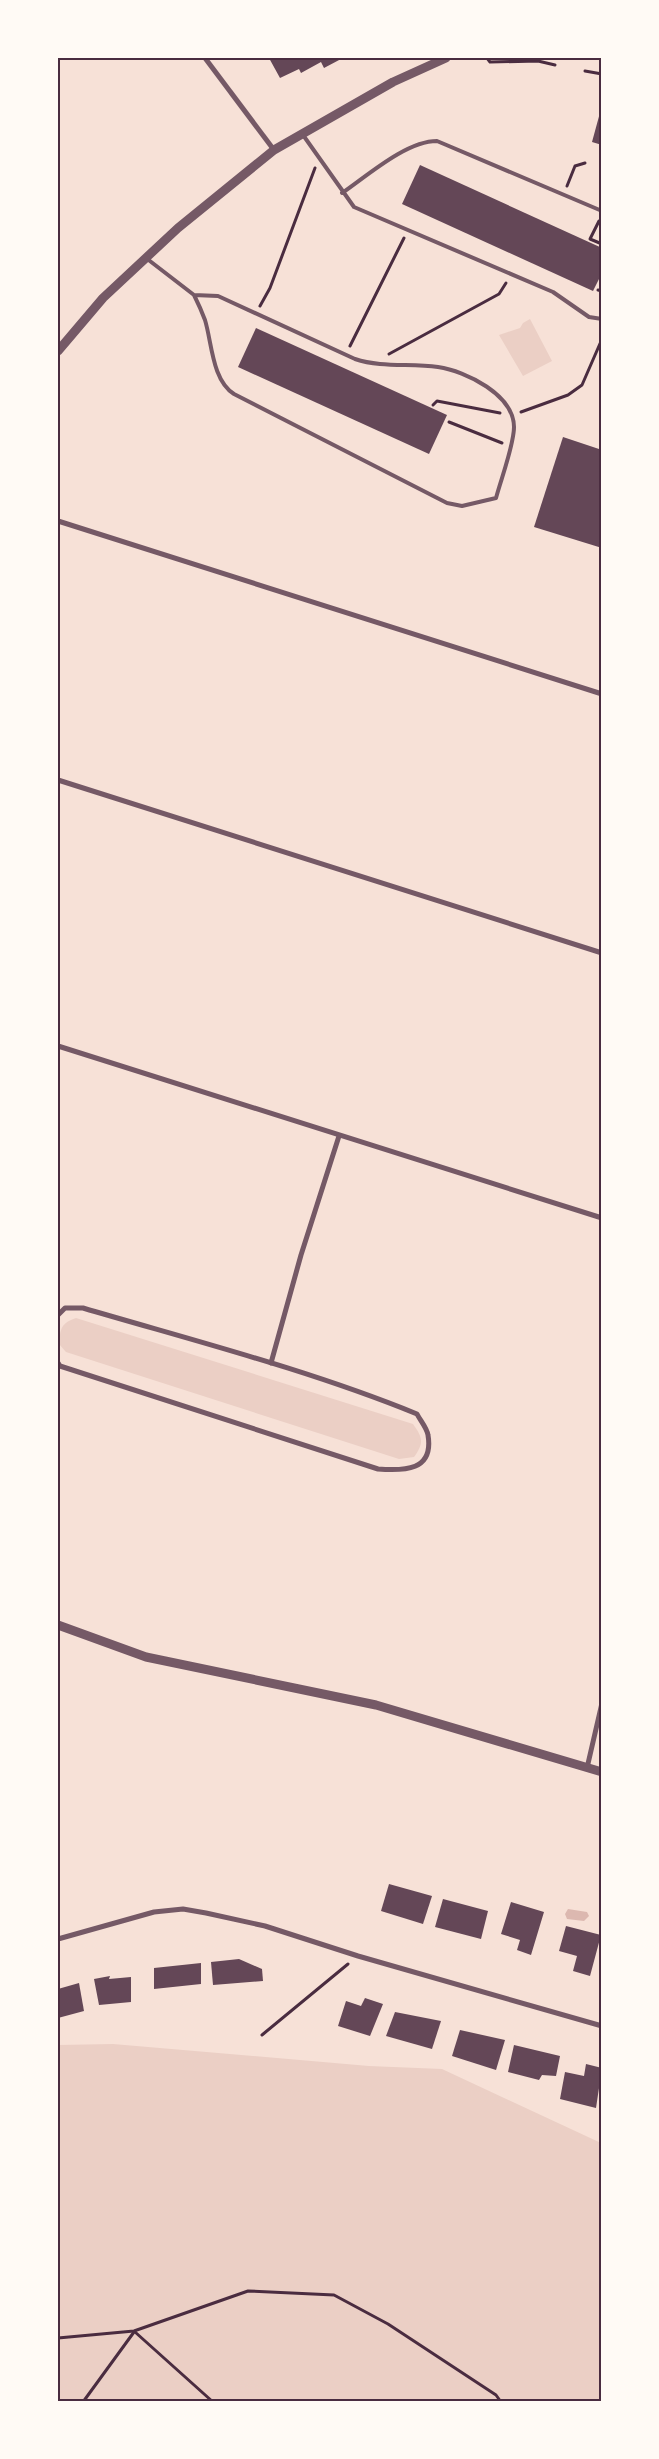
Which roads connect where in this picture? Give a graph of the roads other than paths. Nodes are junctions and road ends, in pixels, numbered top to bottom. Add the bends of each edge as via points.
1 (205, 58) edge
2 (446, 58) edge
3 (302, 133) junction
4 (274, 150) junction
5 (342, 193) junction
6 (602, 211) edge
7 (146, 258) junction
8 (194, 295) junction
9 (602, 320) edge
10 (58, 350) edge
11 (58, 521) edge
12 (602, 694) edge
13 (58, 780) edge
14 (602, 953) edge
15 (58, 1046) edge
16 (339, 1136) junction
17 (602, 1218) edge
18 (58, 1315) edge
19 (58, 1362) edge
20 (272, 1363) junction
21 (58, 1625) edge
22 (602, 1703) edge
23 (586, 1768) junction
24 (602, 1772) edge
25 (58, 1939) edge
26 (602, 2026) edge

1 - 4 street
2 - 3 street via 393,82
3 - 4 street
3 - 5 lane
4 - 7 street via 200,209
5 - 6 lane via 407,149 422,142 437,141
5 - 9 lane via 354,207 553,292 589,317
7 - 8 lane
7 - 10 street via 103,298
8 - 8 lane via 218,296 346,355 376,364 437,367 478,382 494,393 510,413 514,429 496,498 462,506 447,503 228,390 220,378 204,318
11 - 12 street
13 - 14 street
15 - 16 street
16 - 17 street
16 - 20 street via 301,1255
18 - 20 street via 65,1308 83,1308
19 - 20 street via 60,1366 378,1469 403,1471 418,1466 428,1452 428,1435 417,1414
21 - 23 street via 146,1658 376,1705
22 - 23 street
23 - 24 street
25 - 26 street via 154,1912 183,1909 265,1926

